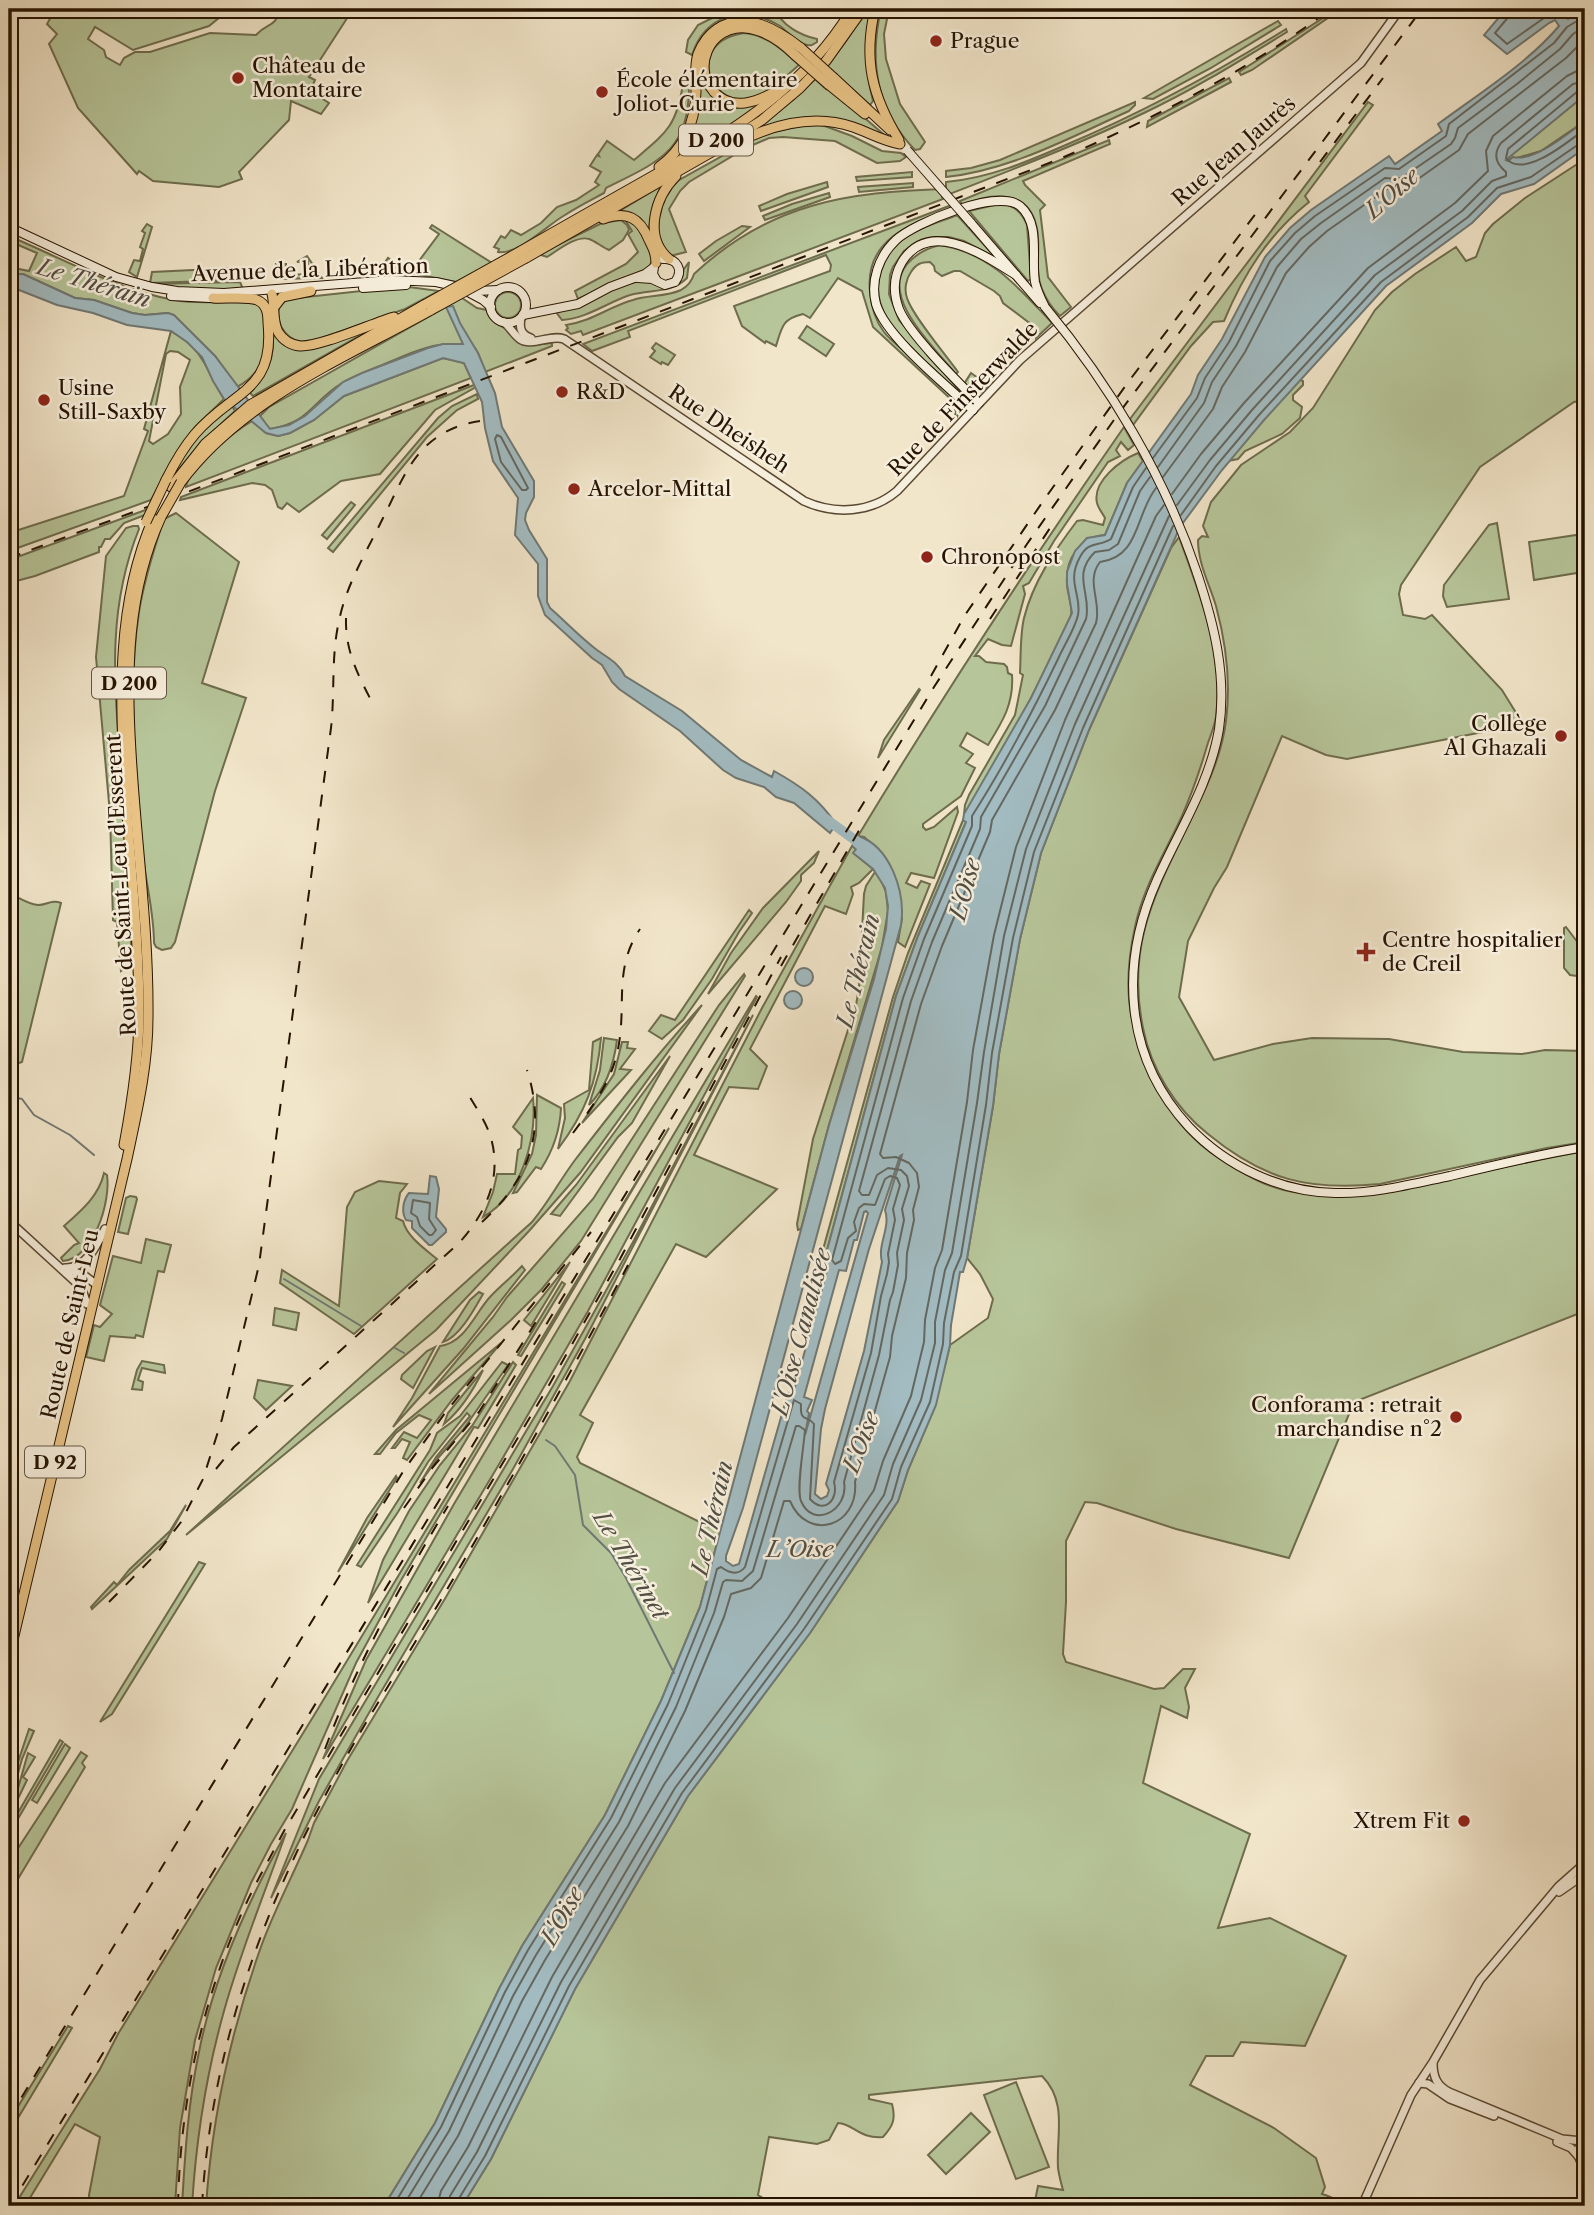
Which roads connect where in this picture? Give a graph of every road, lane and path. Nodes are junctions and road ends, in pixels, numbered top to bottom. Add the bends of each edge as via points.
1 (852, 9) edge
2 (863, 9) edge
3 (875, 9) edge
4 (1400, 9) edge
5 (798, 51) junction
6 (800, 75) junction
7 (902, 145) junction
8 (706, 156) junction
9 (685, 168) junction
10 (622, 193) junction
11 (9, 227) edge
12 (572, 231) junction
13 (9, 233) edge
14 (523, 254) junction
15 (668, 259) junction
16 (655, 265) junction
17 (1016, 275) junction
18 (631, 279) junction
19 (656, 281) junction
20 (145, 288) junction
21 (498, 290) junction
22 (311, 291) junction
23 (272, 294) junction
24 (213, 298) junction
25 (525, 299) junction
26 (427, 307) junction
27 (491, 307) junction
28 (1045, 307) junction
29 (561, 309) junction
30 (1079, 309) joint
31 (271, 310) junction
32 (413, 311) junction
33 (522, 316) junction
34 (504, 322) junction
35 (539, 339) junction
36 (265, 399) junction
37 (976, 407) junction
38 (233, 422) junction
39 (169, 483) junction
40 (867, 507) joint
41 (153, 520) junction
42 (1585, 1147) edge
43 (119, 1179) junction
44 (9, 1221) edge
45 (104, 1228) junction
46 (52, 1260) junction
47 (65, 1268) junction
48 (75, 1281) junction
49 (93, 1284) junction
50 (87, 1304) junction
51 (10, 1635) edge
52 (9, 1657) edge
53 (1585, 1863) edge
54 (1585, 1874) edge
55 (1547, 1900) junction
56 (1433, 2062) junction
57 (1419, 2083) junction
58 (1584, 2140) edge
59 (1578, 2156) junction
60 (1585, 2165) edge
61 (1362, 2206) edge

1 - 6 main road, D 200
2 - 8 main road, D 200 via 805,83 762,120
3 - 7 main road via 871,74
4 - 30 street, Rue Jean Jaurès via 1361,64
5 - 6 main road via 765,33 735,29 712,43 704,71 716,94 740,104 763,99
5 - 7 main road, bridge
5 - 10 main road via 778,32 755,22 732,22 715,30 697,58 694,114 685,140 668,160
6 - 10 main road, D 200 via 731,131
7 - 8 main road via 854,127 806,121 768,129
7 - 17 main road, bridge
8 - 9 main road, D 200
9 - 12 main road, D 200
9 - 15 main road via 665,188 655,218 655,239
10 - 14 main road, D 200
11 - 20 main road, Avenue de la Libération
12 - 14 main road, D 200
12 - 16 main road via 608,217 629,217 643,228 656,256
13 - 20 main road, Avenue de la Libération via 100,276
14 - 26 main road, D 200, bridge
15 - 16 main road
15 - 19 main road via 678,265 677,279 667,285
16 - 18 main road
16 - 19 main road
17 - 28 main road
17 - 37 main road via 965,246 940,241 914,250 896,275 896,298 906,321
18 - 19 main road
18 - 29 main road
20 - 21 main road, Avenue de la Libération via 209,293 408,280
20 - 24 main road, Avenue de la Libération via 180,297
21 - 25 main road via 513,287
21 - 27 main road
22 - 23 main road, Avenue de la Libération
22 - 27 main road, Avenue de la Libération via 438,285 473,294
22 - 31 main road via 282,297
23 - 24 main road, Avenue de la Libération
23 - 31 main road via 268,300
24 - 31 main road via 255,300
25 - 29 main road via 536,306
25 - 33 main road
26 - 32 main road, D 200
26 - 36 main road, D 200
27 - 34 main road via 494,316
28 - 37 main road via 1035,280 1031,223 1011,201 979,203 918,226 886,252 874,284 882,317 895,336
28 - 42 main road, bridge via 1090,367 1167,499 1196,573 1220,664 1222,700 1210,764 1136,940 1133,1004 1140,1040 1168,1101 1197,1135 1238,1165 1277,1183 1324,1192 1388,1189
29 - 33 main road
30 - 37 street, Rue de Finsterwalde via 1017,363
31 - 32 main road via 279,334 302,346
31 - 39 main road via 269,355 261,374 191,438
32 - 36 main road, D 200
33 - 34 main road
33 - 35 street via 523,333
34 - 35 street, Rue Dheisheh via 522,340
35 - 40 street, Rue Dheisheh via 561,337 804,501 835,510
36 - 38 main road, D 200
37 - 40 street, Rue de Finsterwalde via 897,491
38 - 39 main road, D 200
38 - 41 main road, Route de Saint-Leu d'Esserent / D 200, bridge
39 - 41 main road, D 200
41 - 43 main road, Route de Saint-Leu d'Esserent / D 200 via 130,649 130,738 148,1026 144,1077
41 - 43 main road, Route de Saint-Leu d'Esserent / D 200 via 128,606 121,687 139,1026
43 - 45 main road, Route de Saint-Leu / D 200
43 - 49 main road, Route de Saint-Leu / D 200
44 - 46 street
45 - 47 street via 80,1265
45 - 49 main road, Route de Saint-Leu / D 200
46 - 47 street
46 - 48 street
47 - 49 street
48 - 49 street
48 - 50 street
49 - 50 main road, Route de Saint-Leu / D 200
49 - 51 main road, Route de Saint-Leu / D 92
50 - 51 main road, Route de Saint-Leu / D 92
51 - 52 main road, D 92
53 - 55 street
54 - 55 street
55 - 56 street via 1480,1980
56 - 57 street
56 - 58 street via 1436,2081 1449,2092 1562,2139
57 - 59 street via 1569,2146
57 - 61 street
58 - 59 street
59 - 60 street

